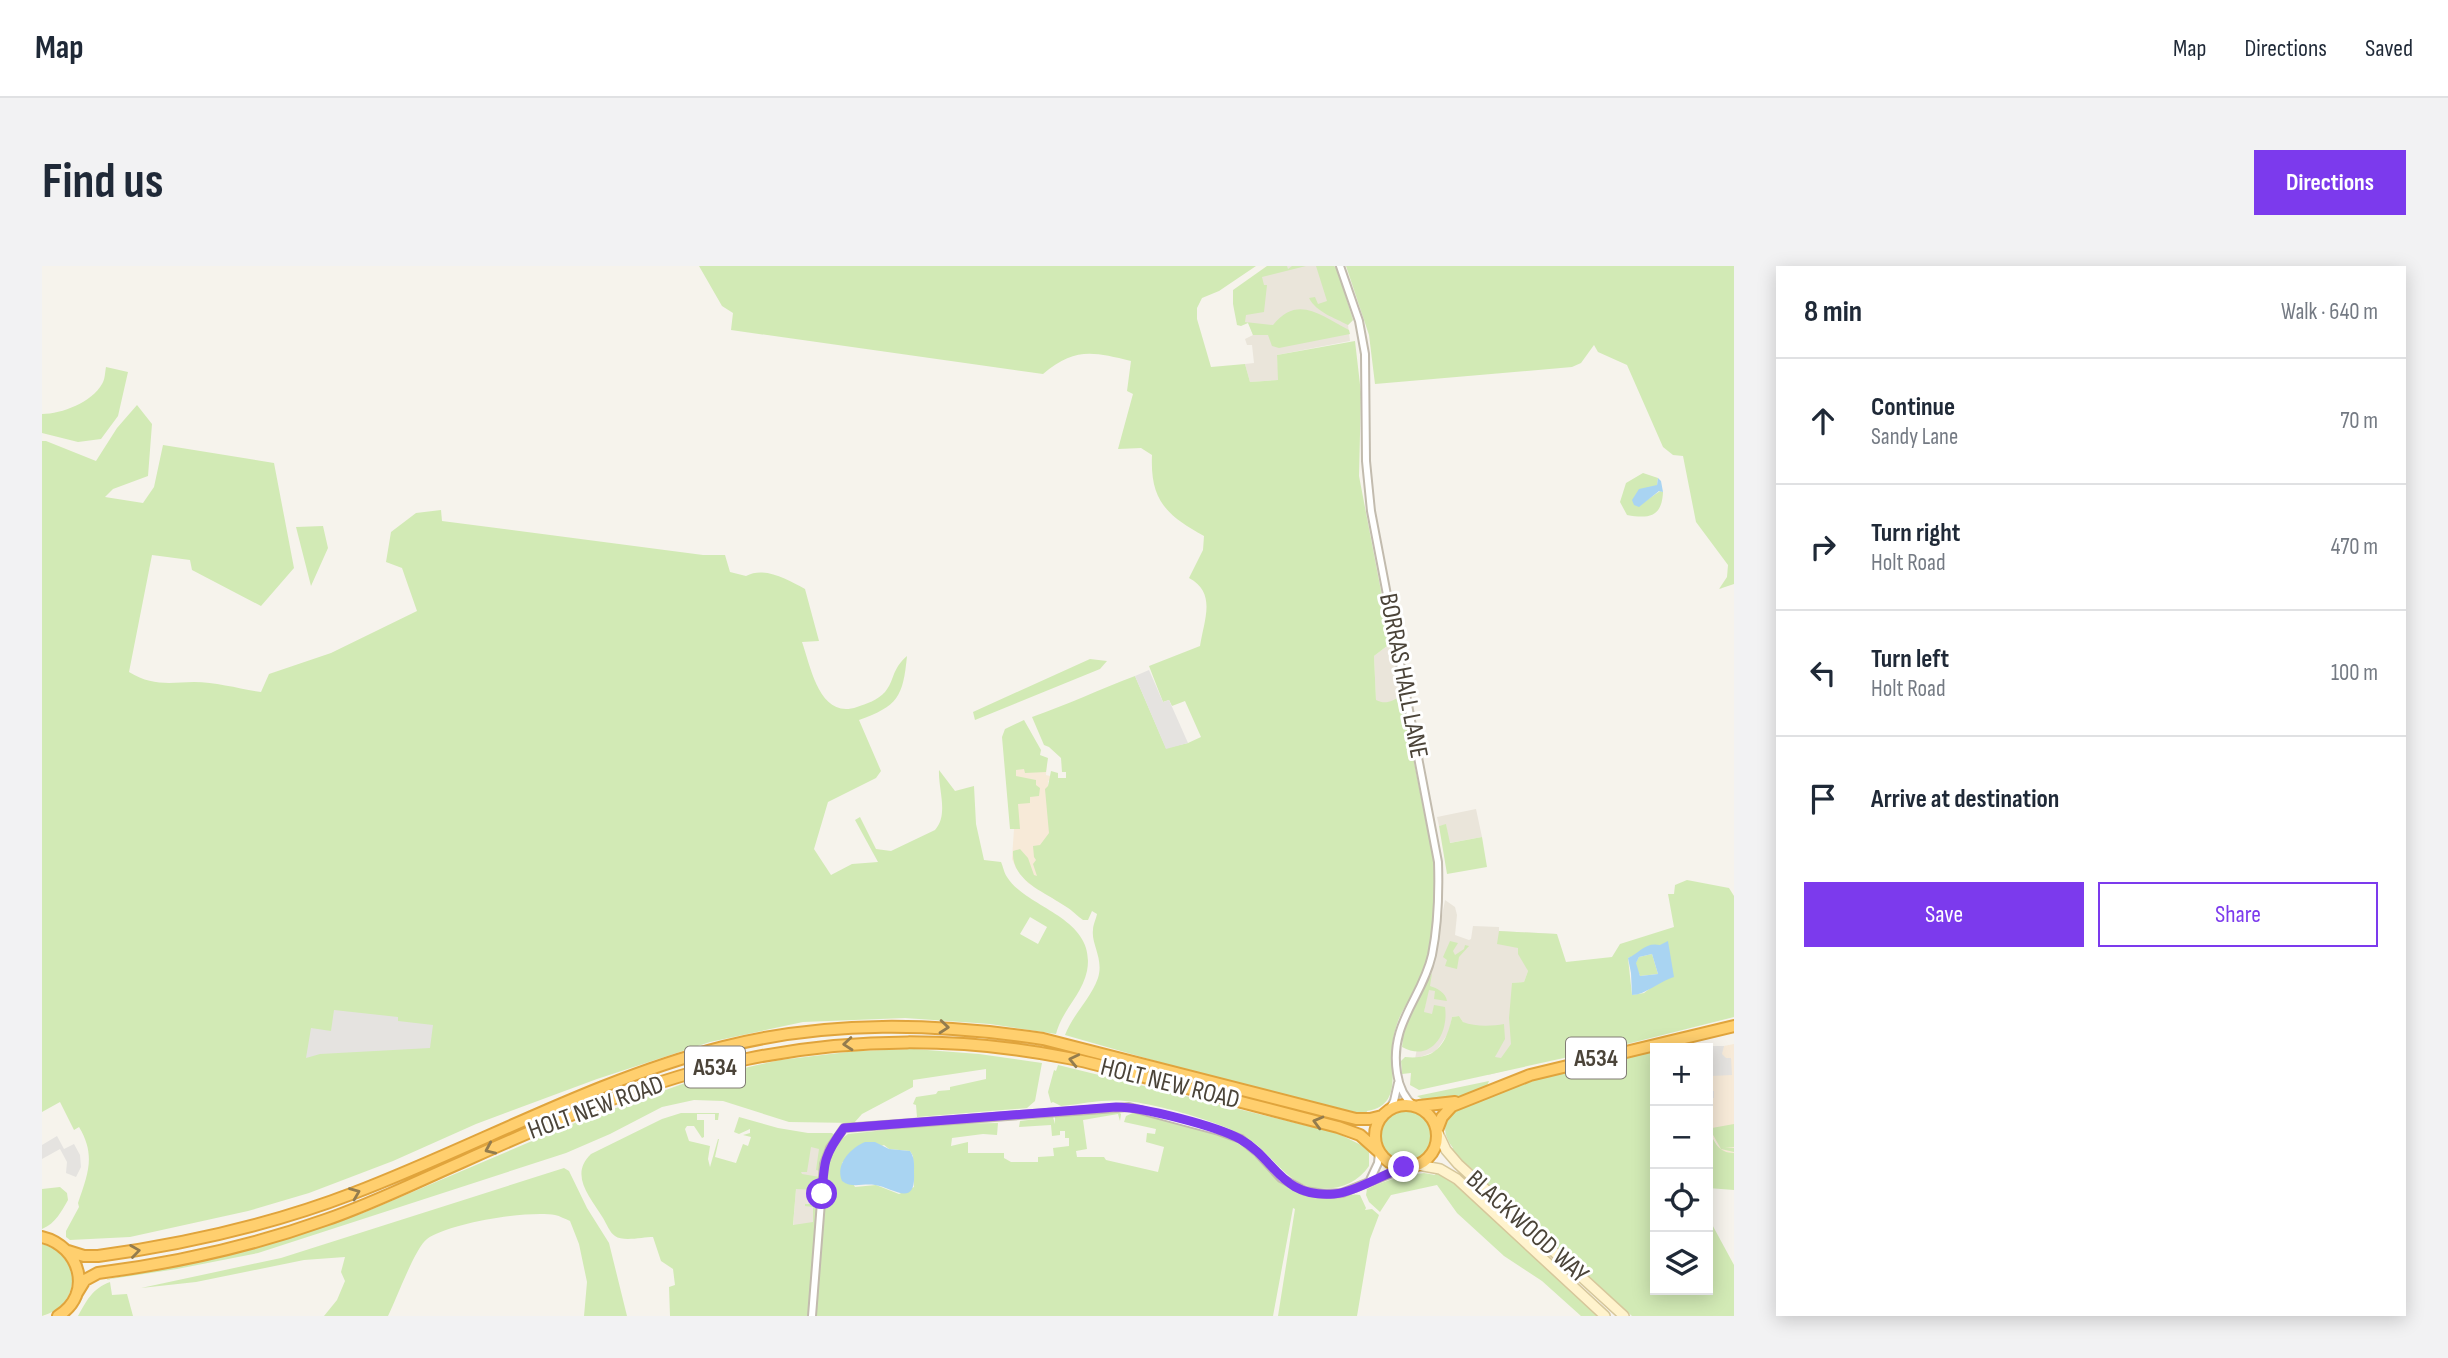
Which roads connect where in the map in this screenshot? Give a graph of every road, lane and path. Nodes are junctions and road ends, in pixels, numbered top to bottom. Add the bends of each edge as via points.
1 (1340, 266) edge
2 (1734, 1026) edge
3 (1398, 1081) junction
4 (1461, 1101) junction
5 (1415, 1106) junction
6 (1385, 1113) junction
7 (1437, 1131) junction
8 (1379, 1151) junction
9 (1418, 1165) junction
10 (1404, 1167) junction
11 (1370, 1180) junction
12 (42, 1237) edge
13 (68, 1251) junction
14 (77, 1293) junction
15 (58, 1316) edge
16 (812, 1316) edge
17 (1605, 1316) edge
18 (1623, 1316) edge

1 - 3 street, BORRAS HALL LANE via 1362,332 1371,511 1438,862 1432,955 1396,1039
2 - 4 highway, A534 via 1549,1069
3 - 5 street, BORRAS HALL LANE
3 - 6 street, BORRAS HALL LANE
4 - 5 highway, A534
4 - 7 highway, A534 via 1445,1113
5 - 6 highway via 1398,1106
5 - 7 highway via 1428,1113
6 - 8 highway via 1375,1133
13 -> 6 highway, HOLT NEW ROAD / A534 via 98,1256 272,1222 357,1192 648,1071 723,1047 826,1029 927,1026 994,1032 1043,1040 1356,1119
7 - 9 highway via 1432,1154
7 - 18 street, BLACKWOOD WAY via 1458,1164
8 - 10 highway via 1387,1161
8 - 11 street
8 -> 14 highway, HOLT NEW ROAD / A534 via 1360,1135 1338,1127 1070,1058 926,1043 844,1045 746,1059 647,1088 515,1138 325,1220 202,1254 98,1273 85,1280
9 - 10 highway
9 - 17 street, BLACKWOOD WAY via 1440,1168 1457,1179
10 - 11 street
11 - 16 street via 1342,1193 1305,1191 1282,1178 1241,1139 1129,1107 844,1128 824,1164
12 - 13 highway
13 - 14 highway via 78,1271
14 - 15 highway, HOLT NEW ROAD

